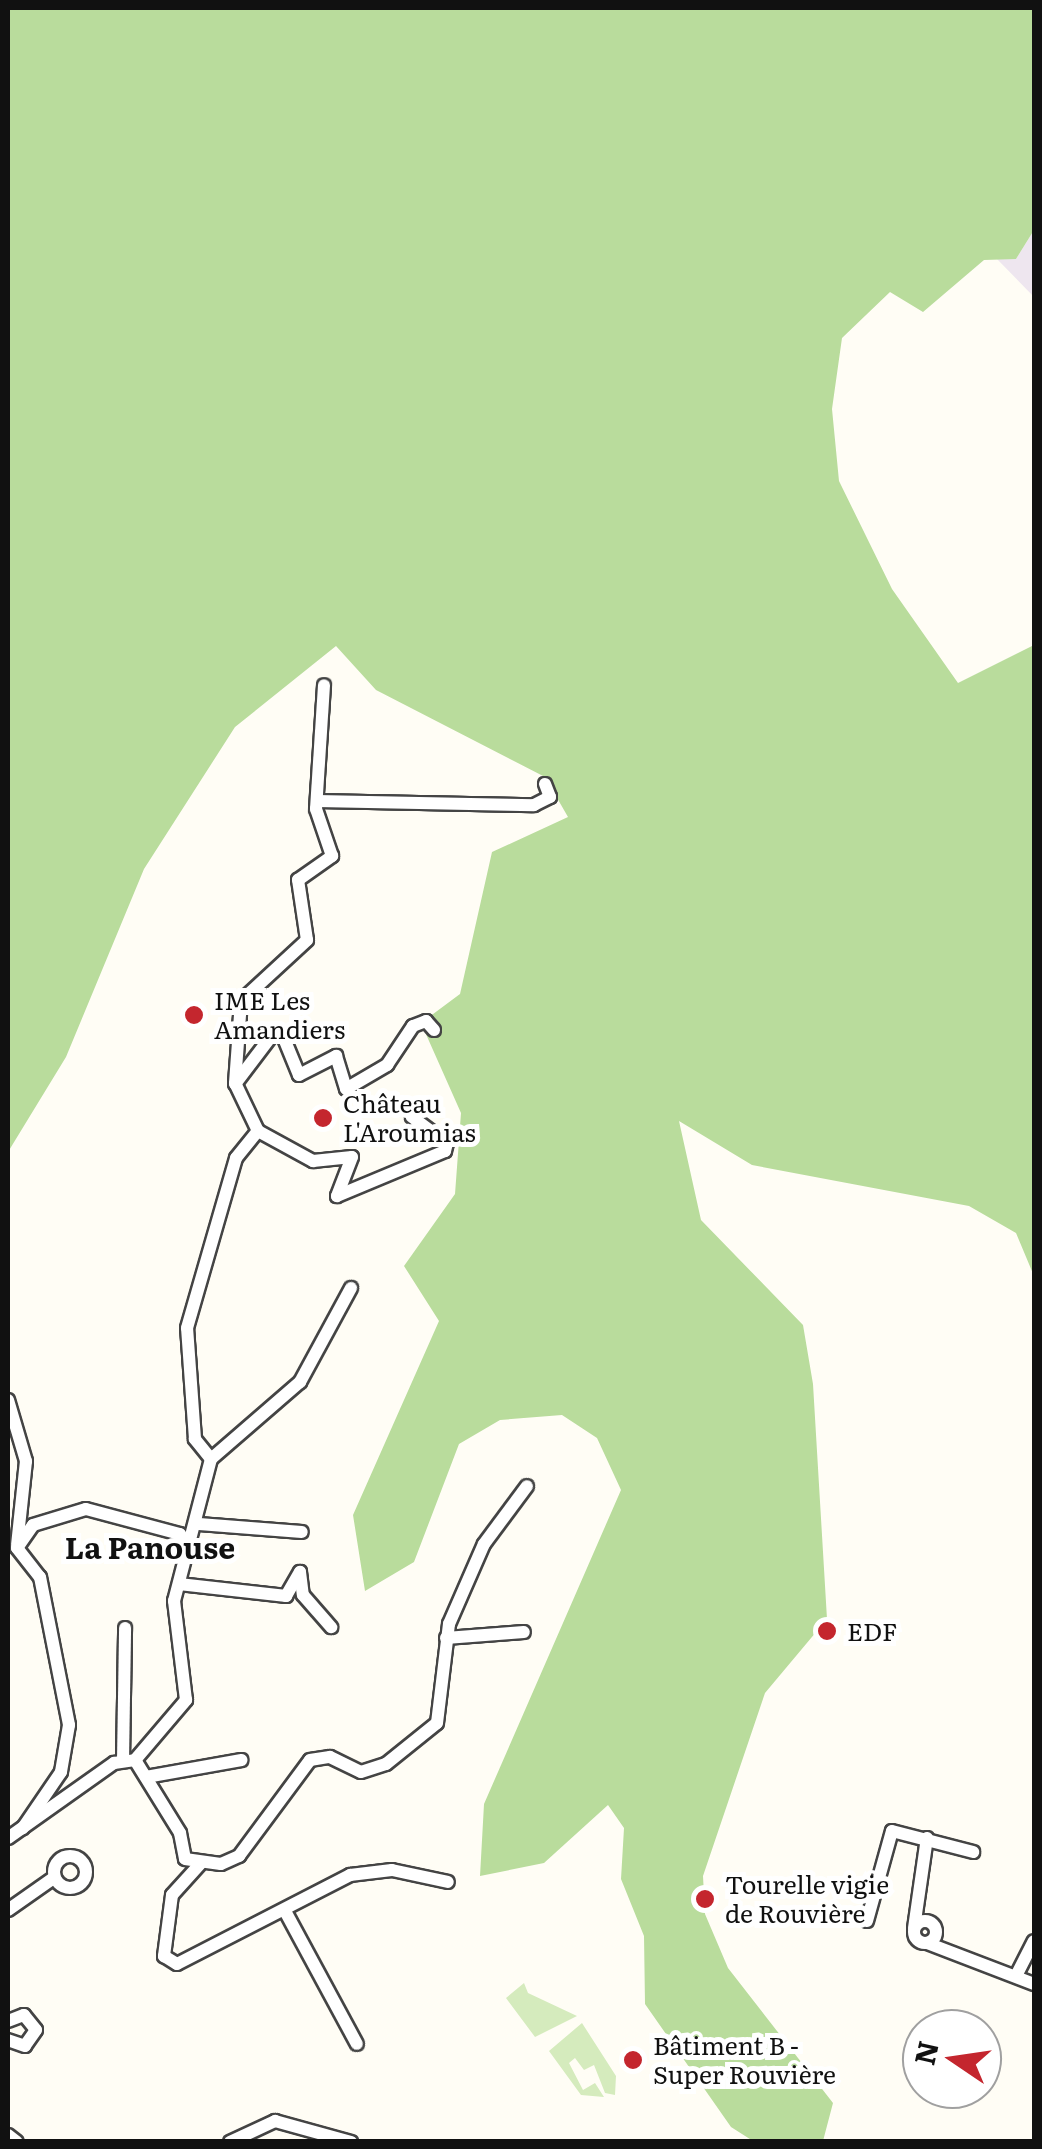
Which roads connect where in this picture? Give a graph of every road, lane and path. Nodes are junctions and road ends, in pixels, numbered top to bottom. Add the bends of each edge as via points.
1 (324, 685) dead end
2 (545, 784) dead end
3 (316, 802) junction
4 (434, 1030) dead end
5 (235, 1084) junction
6 (412, 1117) dead end
7 (258, 1131) junction
8 (351, 1288) dead end
9 (8, 1400) edge
10 (212, 1459) junction
11 (528, 1486) dead end
12 (199, 1524) junction
13 (302, 1532) dead end
14 (17, 1548) junction
15 (190, 1556) junction
16 (180, 1584) junction
17 (331, 1627) dead end
18 (125, 1628) dead end
19 (524, 1632) dead end
20 (446, 1638) junction
21 (241, 1760) dead end
22 (129, 1761) junction
23 (146, 1777) junction
24 (23, 1828) junction
25 (8, 1838) edge
26 (927, 1838) junction
27 (973, 1852) dead end
28 (200, 1863) junction
29 (54, 1878) dead end
30 (448, 1882) dead end
31 (8, 1910) edge
32 (284, 1912) junction
33 (867, 1921) dead end
34 (1034, 1941) edge
35 (1016, 1976) junction
36 (1034, 1984) edge
37 (8, 2021) edge
38 (8, 2040) edge
39 (357, 2044) dead end
40 (8, 2136) edge
41 (17, 2142) edge
42 (230, 2142) edge
43 (350, 2142) edge

1 - 3 street
2 - 3 street via 550,797 534,806
3 - 5 street via 331,861 298,880 307,940 240,1001
4 - 5 street via 426,1021 413,1026 387,1066 346,1089 336,1056 299,1074 283,1036 273,1034
5 - 7 street
6 - 7 street via 447,1142 445,1152 337,1196 352,1157 313,1161
7 - 10 street via 236,1158 187,1328 194,1439
8 - 10 street via 300,1382
9 - 14 street via 26,1461
10 - 12 street
11 - 20 street via 484,1544
12 - 13 street
12 - 15 street
14 - 15 street via 31,1526 86,1508 180,1534
14 - 24 street via 40,1578 69,1726 60,1772
15 - 16 street
16 - 17 street via 286,1596 300,1572 303,1595
16 - 22 street via 174,1617 186,1700
18 - 22 street
19 - 20 street
20 - 28 street via 439,1717 423,1736 368,1772 310,1760 234,1861
21 - 23 street
22 - 23 street
22 - 24 street
23 - 28 street via 180,1833 183,1856
24 - 25 street
26 - 27 street
26 - 33 street via 888,1835
26 - 35 street via 914,1928 935,1926 927,1943
28 - 32 street via 172,1895 170,1962
29 - 31 street
30 - 32 street via 375,1870
32 - 39 street
34 - 35 street
35 - 36 street
37 - 38 street via 24,2015 36,2030 25,2046
40 - 41 street
42 - 43 street via 276,2121

